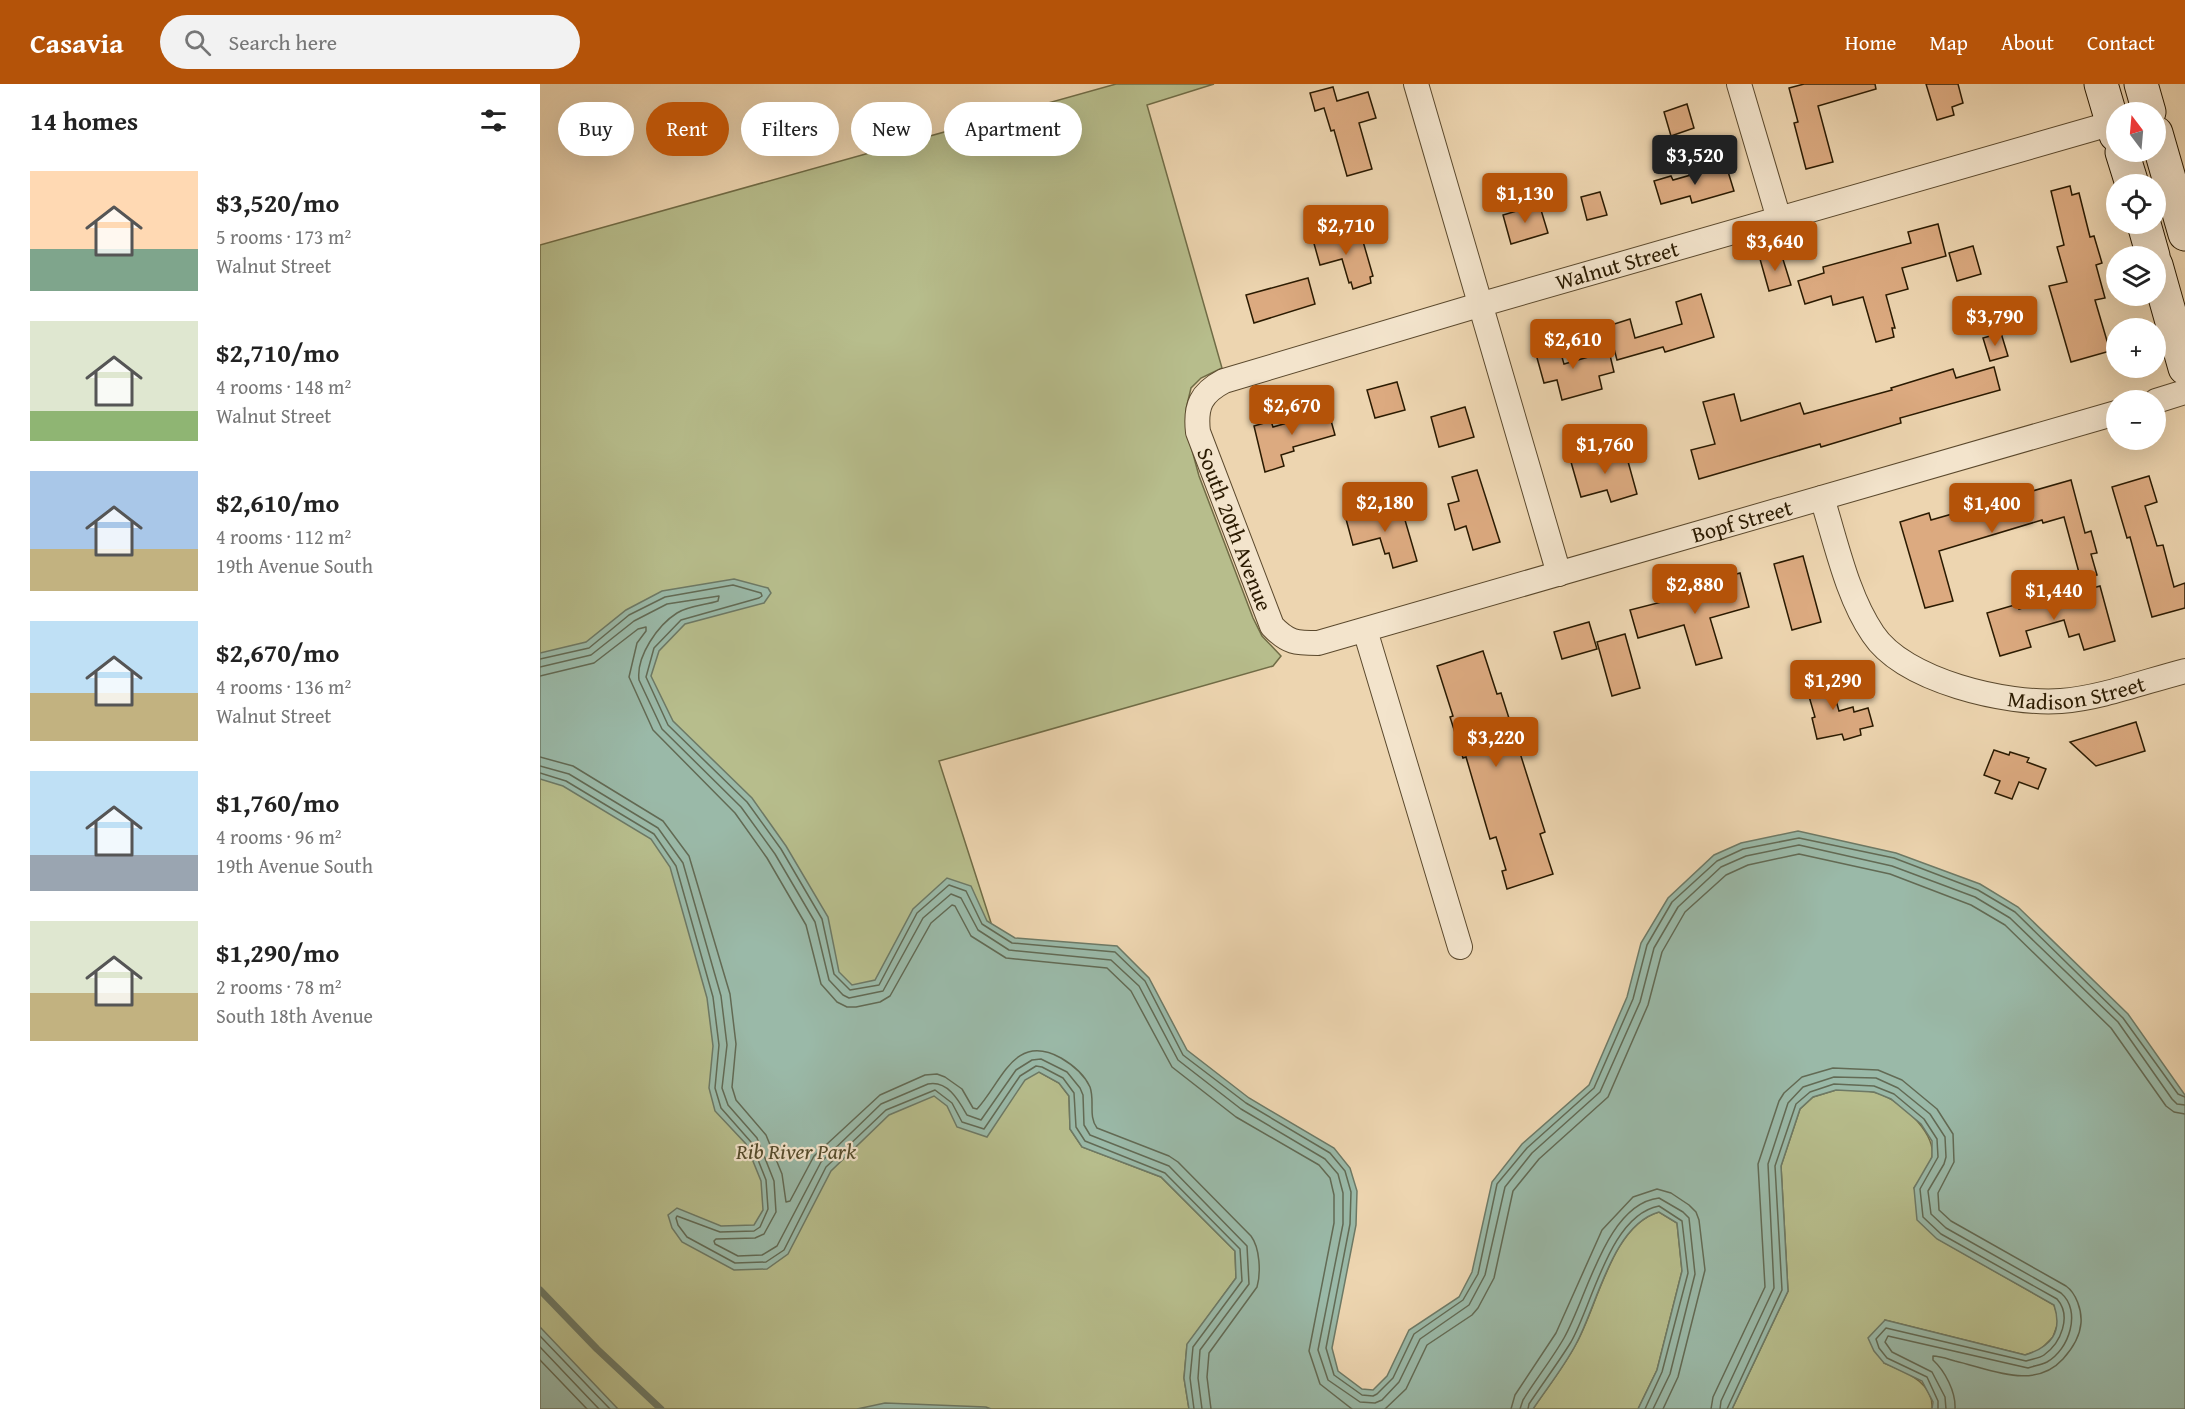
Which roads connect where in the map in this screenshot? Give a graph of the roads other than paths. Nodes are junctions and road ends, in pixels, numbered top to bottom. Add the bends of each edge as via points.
1 (1416, 84) edge
2 (1739, 84) edge
3 (2101, 84) edge
4 (2141, 84) edge
5 (2106, 102) edge
6 (2147, 102) edge
7 (2106, 140) edge
8 (2164, 162) edge
9 (1779, 219) junction
10 (2185, 234) edge
11 (2166, 301) edge
12 (1479, 305) junction
13 (2185, 368) edge
14 (2185, 392) edge
15 (2166, 398) edge
16 (1201, 403) joint
17 (2106, 416) edge
18 (1822, 498) junction
19 (1559, 574) junction
20 (1365, 630) junction
21 (1296, 643) joint
22 (2185, 671) edge
23 (1460, 947) dead end

1 - 12 street
2 - 9 street
3 - 5 main road
4 - 6 main road
7 - 9 street, Walnut Street
8 - 10 main road
9 - 12 street, Walnut Street
11 - 13 main road
12 - 16 street, Walnut Street via 1224,381 1204,394
12 - 19 street
14 - 15 street
16 - 21 street, South 20th Avenue via 1198,432 1272,626 1282,637
17 - 18 street, Bopf Street
18 - 19 street, Bopf Street
18 - 22 street, Madison Street via 1858,610 1874,637 1893,655 1933,678 1987,695 2061,701
19 - 20 street, Bopf Street
20 - 21 street, Bopf Street via 1318,643
20 - 23 street

